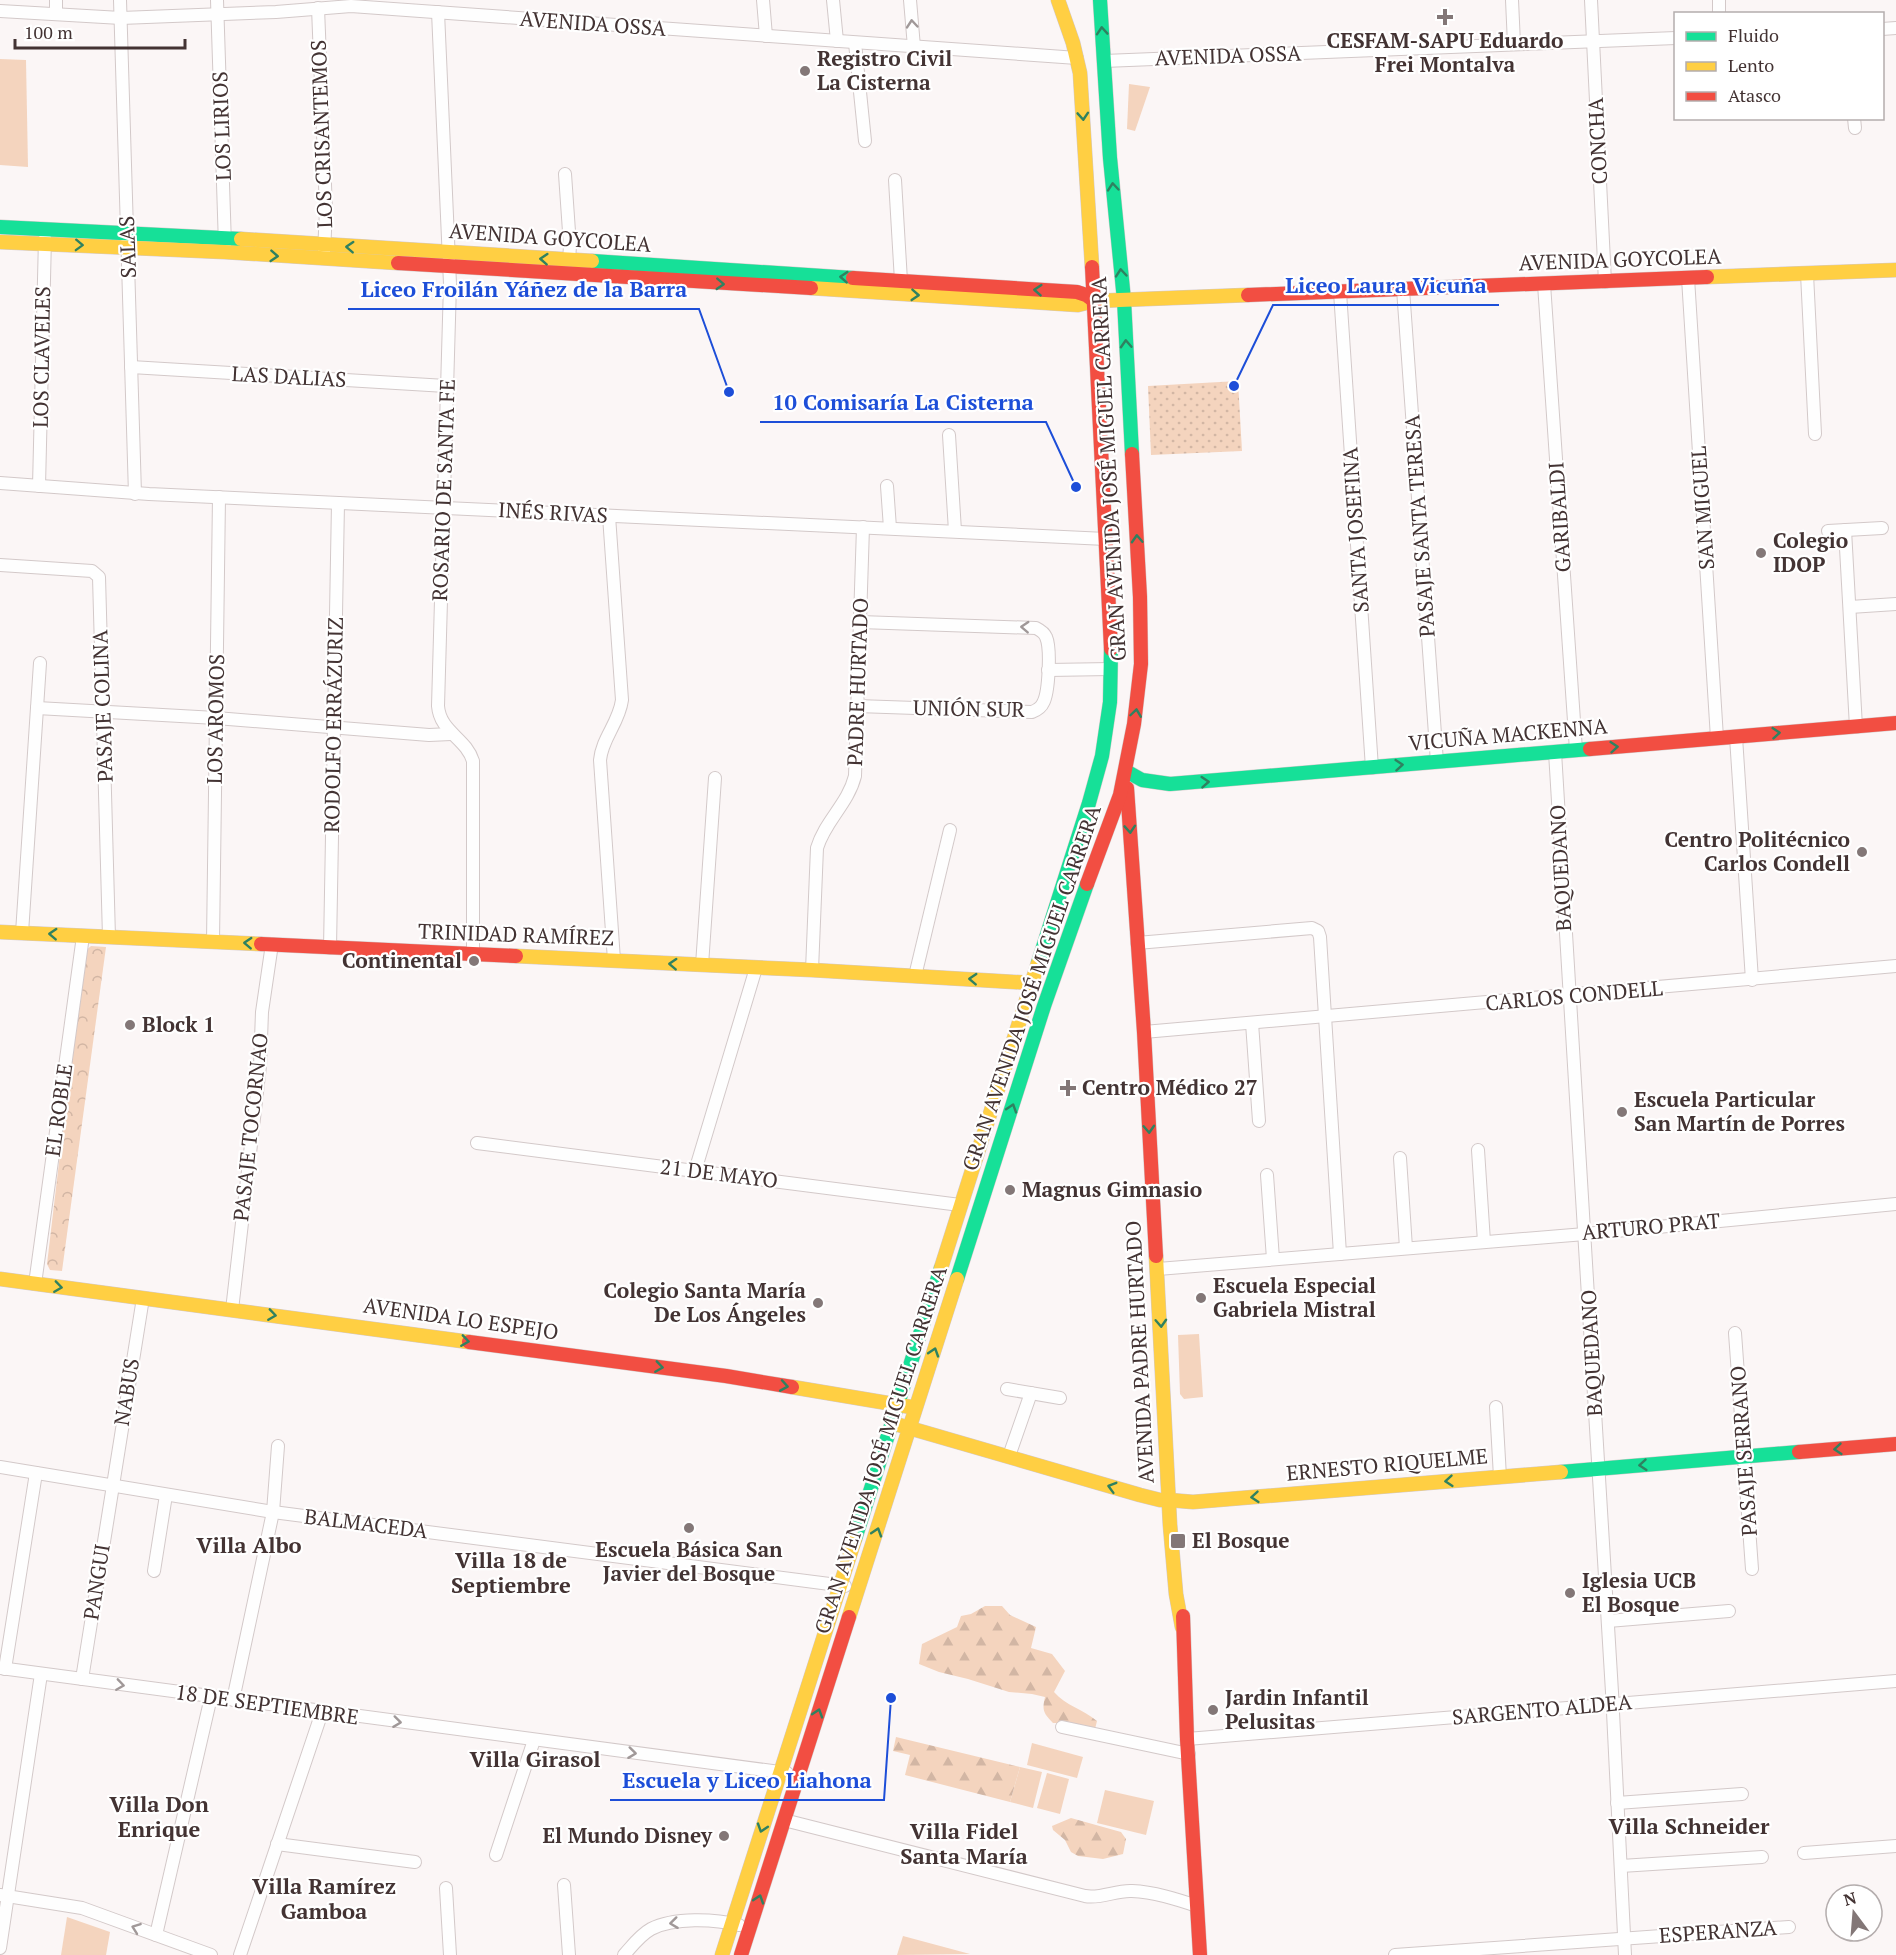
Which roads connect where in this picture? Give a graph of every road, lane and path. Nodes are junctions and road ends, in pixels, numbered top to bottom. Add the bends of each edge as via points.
1 (56, 0) edge
2 (120, 0) edge
3 (217, 0) edge
4 (763, 0) edge
5 (833, 0) edge
6 (909, 0) edge
7 (1058, 0) edge
8 (1100, 0) edge
9 (1512, 0) edge
10 (1591, 0) edge
11 (397, 5) edge
12 (318, 8) junction
13 (0, 11) edge
14 (438, 12) junction
15 (56, 15) junction
16 (218, 15) junction
17 (121, 18) junction
18 (766, 36) junction
19 (1674, 38) edge
20 (837, 41) junction
21 (1593, 41) junction
22 (855, 43) junction
23 (1514, 44) junction
24 (914, 47) junction
25 (1077, 58) junction
26 (1104, 62) junction
27 (865, 141) dead end
28 (565, 174) dead end
29 (895, 180) dead end
30 (0, 227) edge
31 (45, 229) junction
32 (127, 232) junction
33 (0, 243) edge
34 (44, 244) junction
35 (325, 245) junction
36 (225, 246) junction
37 (128, 247) junction
38 (449, 253) junction
39 (324, 260) junction
40 (569, 260) junction
41 (449, 267) junction
42 (1896, 270) edge
43 (1807, 273) junction
44 (1688, 278) junction
45 (901, 281) junction
46 (1605, 282) junction
47 (1544, 284) junction
48 (1403, 289) junction
49 (1340, 292) junction
50 (1124, 300) junction
51 (1094, 301) junction
52 (131, 367) junction
53 (446, 386) junction
54 (1815, 434) dead end
55 (950, 435) dead end
56 (0, 483) edge
57 (39, 486) junction
58 (887, 486) dead end
59 (135, 494) junction
60 (219, 497) junction
61 (338, 503) junction
62 (442, 508) junction
63 (609, 516) junction
64 (863, 527) junction
65 (890, 528) junction
66 (1882, 528) dead end
67 (1845, 530) junction
68 (955, 531) junction
69 (1828, 531) dead end
70 (1106, 539) junction
71 (0, 565) edge
72 (1896, 604) edge
73 (1850, 607) junction
74 (860, 622) junction
75 (40, 663) dead end
76 (1112, 669) junction
77 (1048, 670) junction
78 (857, 706) junction
79 (37, 708) junction
80 (103, 712) junction
81 (216, 718) junction
82 (1108, 720) junction
83 (1896, 723) edge
84 (1856, 727) junction
85 (334, 728) junction
86 (451, 734) junction
87 (1736, 737) junction
88 (1718, 738) junction
89 (1576, 750) junction
90 (1555, 752) junction
91 (1437, 762) junction
92 (1372, 768) junction
93 (1126, 771) junction
94 (715, 778) dead end
95 (950, 830) dead end
96 (0, 932) edge
97 (21, 933) junction
98 (83, 936) junction
99 (109, 937) junction
100 (213, 942) junction
101 (1137, 943) junction
102 (272, 944) junction
103 (330, 948) junction
104 (473, 955) junction
105 (614, 960) junction
106 (702, 965) junction
107 (1896, 966) edge
108 (756, 968) junction
109 (812, 970) junction
110 (915, 976) junction
111 (1752, 980) junction
112 (1031, 983) junction
113 (1568, 996) junction
114 (1044, 1005) junction
115 (1324, 1017) junction
116 (1252, 1023) junction
117 (1144, 1032) junction
118 (1259, 1121) dead end
119 (477, 1143) dead end
120 (1478, 1150) dead end
121 (1400, 1158) dead end
122 (695, 1171) junction
123 (1267, 1175) dead end
124 (1896, 1204) edge
125 (960, 1205) junction
126 (1585, 1234) junction
127 (1484, 1242) junction
128 (1406, 1248) junction
129 (1340, 1254) junction
130 (1273, 1259) junction
131 (1158, 1269) junction
132 (0, 1279) edge
133 (35, 1284) junction
134 (143, 1298) junction
135 (232, 1310) junction
136 (1736, 1333) dead end
137 (1007, 1389) dead end
138 (1031, 1393) junction
139 (1060, 1398) dead end
140 (897, 1404) junction
141 (1496, 1407) dead end
142 (916, 1408) junction
143 (891, 1423) junction
144 (910, 1427) junction
145 (1896, 1444) edge
146 (278, 1446) dead end
147 (1009, 1456) junction
148 (1744, 1457) junction
149 (0, 1467) edge
150 (1598, 1469) junction
151 (36, 1473) junction
152 (1500, 1477) junction
153 (112, 1486) junction
154 (166, 1495) junction
155 (1169, 1500) junction
156 (273, 1512) junction
157 (1752, 1569) dead end
158 (154, 1571) dead end
159 (840, 1585) junction
160 (859, 1588) junction
161 (1729, 1611) dead end
162 (1608, 1622) junction
163 (2, 1668) edge
164 (41, 1674) junction
165 (82, 1679) junction
166 (1896, 1681) edge
167 (211, 1697) junction
168 (233, 1700) junction
169 (1613, 1704) junction
170 (322, 1712) junction
171 (1062, 1727) dead end
172 (1187, 1739) junction
173 (534, 1740) junction
174 (1189, 1755) junction
175 (780, 1772) junction
176 (798, 1776) junction
177 (1742, 1794) dead end
178 (1617, 1803) junction
179 (784, 1820) junction
180 (278, 1844) junction
181 (1896, 1846) edge
182 (1804, 1853) dead end
183 (496, 1855) dead end
184 (1762, 1857) dead end
185 (415, 1862) dead end
186 (1621, 1866) junction
187 (564, 1885) dead end
188 (446, 1888) dead end
189 (4, 1895) edge
190 (1197, 1906) junction
191 (732, 1923) junction
192 (1789, 1927) dead end
193 (750, 1928) junction
194 (156, 1935) junction
195 (1624, 1939) junction
196 (0, 1948) edge
197 (211, 1955) edge
198 (240, 1955) edge
199 (450, 1955) edge
200 (569, 1955) edge
201 (624, 1955) edge
202 (722, 1955) edge
203 (741, 1955) edge
204 (1200, 1955) edge
205 (1395, 1955) edge
206 (1625, 1955) edge

1 - 15 street
2 - 17 street, SALAS
3 - 16 street, LOS LIRIOS
4 - 18 street
5 - 20 street
24 -> 6 street
7 - 25 main road, GRAN AVENIDA JOSÉ MIGUEL CARRERA
26 -> 8 main road, GRAN AVENIDA JOSÉ MIGUEL CARRERA
9 - 23 street
10 - 21 street, CONCHA
11 - 12 street, AVENIDA OSSA
11 - 14 street, AVENIDA OSSA
12 - 16 street, AVENIDA OSSA
12 - 35 street, LOS CRISANTEMOS
13 - 15 street, AVENIDA OSSA
14 - 18 street, AVENIDA OSSA
14 - 38 street, ROSARIO DE SANTA FE
15 - 17 street, AVENIDA OSSA
16 - 17 street, AVENIDA OSSA
16 - 36 street, LOS LIRIOS
17 - 32 street, SALAS
18 - 20 street, AVENIDA OSSA
19 - 21 street, AVENIDA OSSA
20 - 22 street, AVENIDA OSSA
21 - 23 street, AVENIDA OSSA
21 - 46 street, CONCHA
22 - 24 street, AVENIDA OSSA
22 - 27 street
23 - 26 street, AVENIDA OSSA
24 - 25 street, AVENIDA OSSA
25 -> 51 main road, GRAN AVENIDA JOSÉ MIGUEL CARRERA
50 -> 26 main road, GRAN AVENIDA JOSÉ MIGUEL CARRERA
28 - 40 street
29 - 45 street
30 - 31 main road, AVENIDA GOYCOLEA
31 - 32 main road, AVENIDA GOYCOLEA
31 - 34 street, LOS CLAVELES
32 - 36 main road, AVENIDA GOYCOLEA
32 - 37 street, SALAS
33 - 34 main road, AVENIDA GOYCOLEA
34 -> 37 main road, AVENIDA GOYCOLEA
34 - 57 street, LOS CLAVELES
35 - 36 main road, AVENIDA GOYCOLEA
38 -> 35 main road, AVENIDA GOYCOLEA
35 - 39 street, LOS CRISANTEMOS
36 - 37 main road, AVENIDA GOYCOLEA
36 -> 39 main road, AVENIDA GOYCOLEA
37 - 52 street, SALAS
40 -> 38 main road, AVENIDA GOYCOLEA
38 - 41 street, ROSARIO DE SANTA FE
39 - 41 main road, AVENIDA GOYCOLEA
45 -> 40 main road, AVENIDA GOYCOLEA
41 -> 51 main road, AVENIDA GOYCOLEA via 1078,305
41 - 53 street, ROSARIO DE SANTA FE
42 - 43 main road, AVENIDA GOYCOLEA
43 - 44 main road, AVENIDA GOYCOLEA
43 - 54 street
44 - 46 main road, AVENIDA GOYCOLEA
44 - 88 street, SAN MIGUEL
51 -> 45 main road, AVENIDA GOYCOLEA via 1077,292
46 - 47 main road, AVENIDA GOYCOLEA
47 - 48 main road, AVENIDA GOYCOLEA
47 - 89 street, GARIBALDI
48 - 49 main road, AVENIDA GOYCOLEA
48 - 91 street, PASAJE SANTA TERESA
49 - 50 main road, AVENIDA GOYCOLEA
49 - 92 street, SANTA JOSEFINA
50 - 51 main road, AVENIDA GOYCOLEA
93 -> 50 main road, GRAN AVENIDA JOSÉ MIGUEL CARRERA via 1141,644
51 - 70 main road, GRAN AVENIDA JOSÉ MIGUEL CARRERA
52 - 53 street, LAS DALIAS
52 - 59 street, SALAS
53 - 62 street, ROSARIO DE SANTA FE
55 - 68 street
56 - 57 street, INÉS RIVAS
57 - 59 street, INÉS RIVAS
58 - 65 street
59 - 60 street, INÉS RIVAS
60 - 61 street, INÉS RIVAS
60 - 81 street, LOS AROMOS
61 - 62 street, INÉS RIVAS
61 - 85 street, RODOLFO ERRÁZURIZ
62 - 63 street, INÉS RIVAS
62 - 86 street, ROSARIO DE SANTA FE via 438,706 443,724
63 - 64 street, INÉS RIVAS
63 - 105 street via 622,700 619,716 603,743 600,760
64 - 65 street, INÉS RIVAS
64 - 74 street, PADRE HURTADO
65 - 68 street, INÉS RIVAS
66 - 67 street
67 - 69 street
67 - 73 street
68 - 70 street, INÉS RIVAS
70 - 76 main road, GRAN AVENIDA JOSÉ MIGUEL CARRERA
71 - 80 street, PASAJE COLINA via 98,574
72 - 73 street
73 - 84 street
77 -> 74 street, UNIÓN SUR via 1047,639 1036,628
74 - 78 street, PADRE HURTADO
75 - 79 street
76 - 77 street
76 - 82 main road, GRAN AVENIDA JOSÉ MIGUEL CARRERA
77 - 78 street, UNIÓN SUR via 1044,703 1032,712
78 - 109 street, PADRE HURTADO via 854,782 817,848
79 - 80 street
79 - 97 street
80 - 81 street
80 - 99 street, PASAJE COLINA
81 - 85 street
81 - 100 street, LOS AROMOS
82 - 93 main road
82 - 112 main road, GRAN AVENIDA JOSÉ MIGUEL CARRERA via 1096,779
83 - 84 main road, VICUÑA MACKENNA
87 -> 84 main road, VICUÑA MACKENNA
85 - 86 street
85 - 103 street, RODOLFO ERRÁZURIZ
86 - 104 street, ROSARIO DE SANTA FE via 466,746 473,767
87 - 88 main road, VICUÑA MACKENNA
87 - 111 street
89 -> 88 main road, VICUÑA MACKENNA
89 - 90 main road, VICUÑA MACKENNA
90 - 91 main road, VICUÑA MACKENNA
90 - 113 street, BAQUEDANO
92 -> 91 main road, VICUÑA MACKENNA
93 -> 92 main road, VICUÑA MACKENNA via 1140,780 1161,784
93 -> 101 main road, AVENIDA PADRE HURTADO
93 - 114 main road, GRAN AVENIDA JOSÉ MIGUEL CARRERA
94 - 106 street
95 - 110 street
96 - 97 main road, TRINIDAD RAMÍREZ
98 -> 97 main road, TRINIDAD RAMÍREZ
98 - 99 main road, TRINIDAD RAMÍREZ
98 - 133 street, EL ROBLE
99 - 100 main road, TRINIDAD RAMÍREZ
102 -> 100 main road, TRINIDAD RAMÍREZ
101 - 115 street via 1315,929 1320,934
101 - 117 main road, AVENIDA PADRE HURTADO
102 - 103 main road, TRINIDAD RAMÍREZ
102 - 135 street, PASAJE TOCORNAO
103 - 104 main road, TRINIDAD RAMÍREZ
104 - 105 main road, TRINIDAD RAMÍREZ
106 -> 105 main road, TRINIDAD RAMÍREZ
106 - 108 main road, TRINIDAD RAMÍREZ
107 - 111 street, CARLOS CONDELL
108 - 109 main road, TRINIDAD RAMÍREZ
108 - 122 street
109 - 110 main road, TRINIDAD RAMÍREZ
112 -> 110 main road, TRINIDAD RAMÍREZ
111 - 113 street, CARLOS CONDELL
112 - 114 main road
112 - 125 main road, GRAN AVENIDA JOSÉ MIGUEL CARRERA
113 - 115 street, CARLOS CONDELL
113 - 126 street, BAQUEDANO
142 -> 114 main road, GRAN AVENIDA JOSÉ MIGUEL CARRERA
115 - 116 street, CARLOS CONDELL
115 - 129 street
116 - 117 street, CARLOS CONDELL
116 - 118 street
117 -> 131 main road, AVENIDA PADRE HURTADO
119 - 122 street, 21 DE MAYO
120 - 127 street
121 - 128 street
122 - 125 street, 21 DE MAYO
123 - 130 street
124 - 126 street, ARTURO PRAT
125 - 140 main road, GRAN AVENIDA JOSÉ MIGUEL CARRERA
126 - 127 street, ARTURO PRAT
126 - 150 street, BAQUEDANO
127 - 128 street, ARTURO PRAT
128 - 129 street, ARTURO PRAT
129 - 130 street, ARTURO PRAT
130 - 131 street, ARTURO PRAT
131 -> 155 main road, AVENIDA PADRE HURTADO
132 - 133 main road, AVENIDA LO ESPEJO
133 -> 134 main road, AVENIDA LO ESPEJO
134 - 135 main road, AVENIDA LO ESPEJO
134 - 153 street, NABUS
135 -> 140 main road, AVENIDA LO ESPEJO via 726,1376
136 - 148 street, PASAJE SERRANO
137 - 138 street
138 - 139 street
138 - 147 street
140 - 142 main road, AVENIDA LO ESPEJO
140 - 143 main road, GRAN AVENIDA JOSÉ MIGUEL CARRERA
141 - 152 street
142 - 144 main road, GRAN AVENIDA JOSÉ MIGUEL CARRERA
143 - 144 main road, ERNESTO RIQUELME
143 - 159 main road, GRAN AVENIDA JOSÉ MIGUEL CARRERA
144 - 147 main road, ERNESTO RIQUELME
160 -> 144 main road, GRAN AVENIDA JOSÉ MIGUEL CARRERA
145 -> 148 main road, ERNESTO RIQUELME
146 - 156 street
155 -> 147 main road, ERNESTO RIQUELME
148 -> 150 main road, ERNESTO RIQUELME
148 - 157 street, PASAJE SERRANO
149 - 151 street, BALMACEDA
150 - 152 main road, ERNESTO RIQUELME
150 - 162 street, BAQUEDANO
151 - 153 street, BALMACEDA
151 - 163 street
152 -> 155 main road, ERNESTO RIQUELME via 1187,1503
153 - 154 street, BALMACEDA
153 - 165 street, PANGUI
154 - 156 street, BALMACEDA
154 - 158 street
155 - 172 main road, AVENIDA PADRE HURTADO via 1178,1520 1186,1580 1182,1627
156 - 159 street, BALMACEDA
156 - 168 street
159 - 160 street, BALMACEDA
159 - 175 main road, GRAN AVENIDA JOSÉ MIGUEL CARRERA
176 -> 160 main road, GRAN AVENIDA JOSÉ MIGUEL CARRERA
161 - 162 street
162 - 169 street, BAQUEDANO
163 - 164 street, 18 DE SEPTIEMBRE
164 - 165 street, 18 DE SEPTIEMBRE
164 - 189 street
165 -> 167 street, 18 DE SEPTIEMBRE
166 - 169 street, SARGENTO ALDEA
167 - 168 street, 18 DE SEPTIEMBRE
167 - 194 street
168 - 170 street, 18 DE SEPTIEMBRE
169 - 172 street, SARGENTO ALDEA
169 - 178 street, BAQUEDANO
170 -> 173 street, 18 DE SEPTIEMBRE
170 - 180 street
171 - 174 street
172 - 174 main road, AVENIDA PADRE HURTADO
173 -> 175 street, 18 DE SEPTIEMBRE
173 - 183 street
174 - 190 main road, AVENIDA PADRE HURTADO
175 - 176 street, 18 DE SEPTIEMBRE
175 -> 191 main road, GRAN AVENIDA JOSÉ MIGUEL CARRERA
176 - 179 main road, GRAN AVENIDA JOSÉ MIGUEL CARRERA
177 - 178 street
178 - 186 street, BAQUEDANO
179 - 190 street via 1085,1896 1133,1891
193 -> 179 main road, GRAN AVENIDA JOSÉ MIGUEL CARRERA
180 - 185 street
180 - 198 street
181 - 182 street
184 - 186 street
186 - 195 street, BAQUEDANO
187 - 200 street
188 - 199 street
194 -> 189 street via 73,1905
189 - 196 street
190 - 204 main road, AVENIDA PADRE HURTADO
191 - 193 street
191 -> 201 street via 662,1924 642,1935
191 - 202 main road, GRAN AVENIDA JOSÉ MIGUEL CARRERA
192 - 195 street, ESPERANZA
193 - 203 main road, GRAN AVENIDA JOSÉ MIGUEL CARRERA
194 - 197 street
195 - 205 street, ESPERANZA
195 - 206 street, BAQUEDANO

